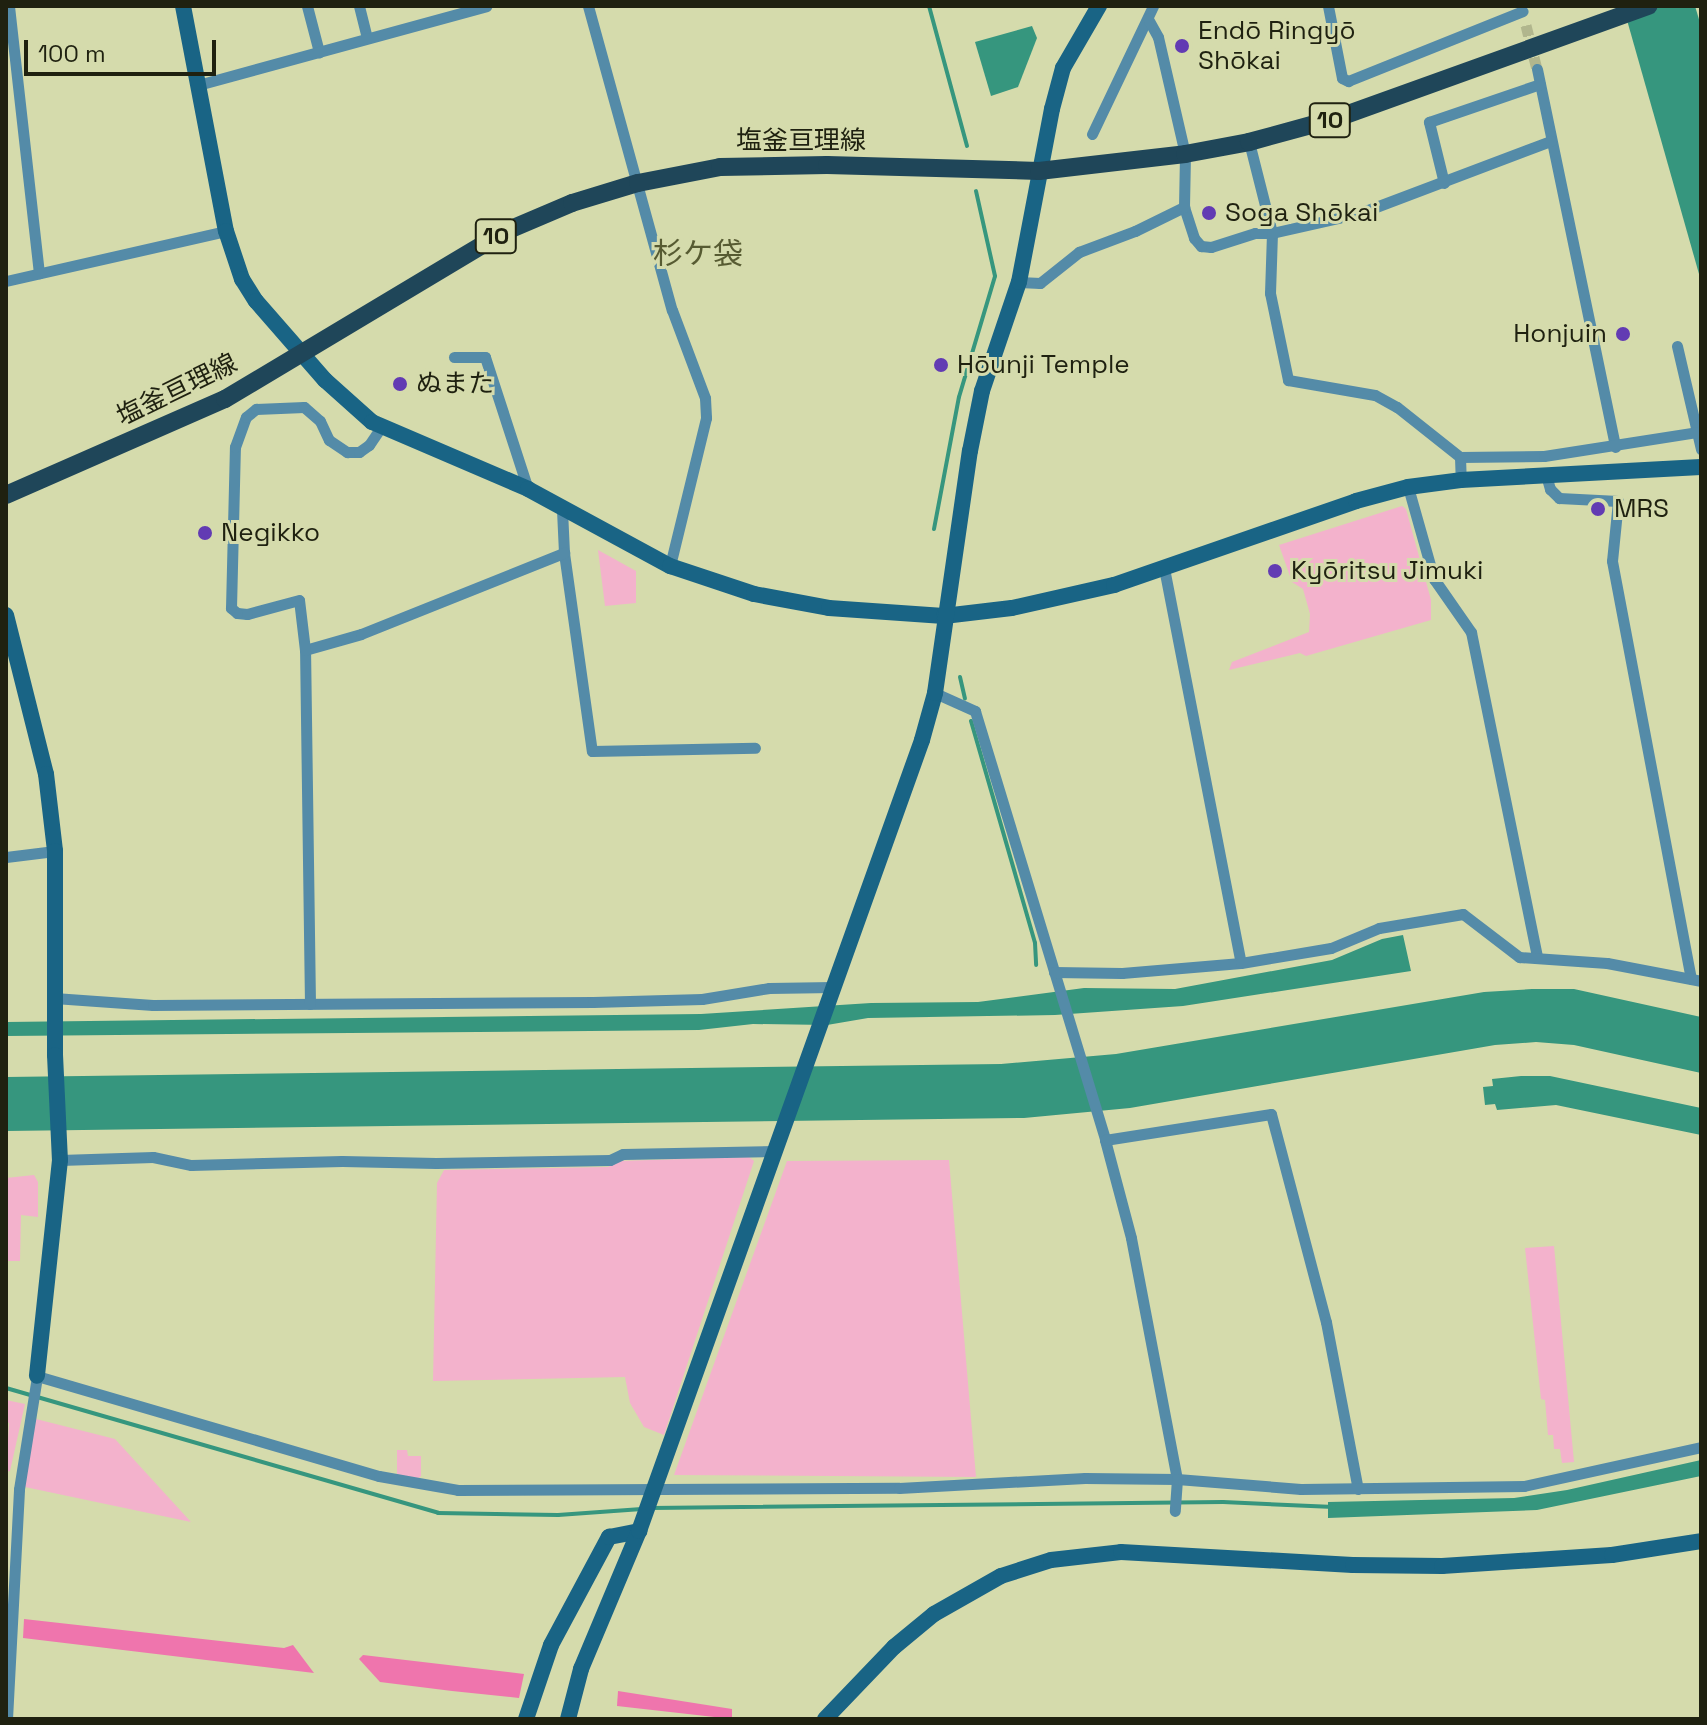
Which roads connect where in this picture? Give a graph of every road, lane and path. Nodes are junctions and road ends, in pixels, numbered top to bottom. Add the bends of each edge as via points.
1 (9, 6) edge
2 (183, 6) edge
3 (307, 6) edge
4 (359, 6) edge
5 (485, 6) edge
6 (588, 6) edge
7 (1099, 6) edge
8 (1153, 6) edge
9 (1328, 6) edge
10 (1648, 6) edge
11 (1523, 9) edge
12 (1148, 19) junction
13 (1526, 25) tunnel mouth
14 (367, 38) junction
15 (319, 52) junction
16 (1537, 69) tunnel mouth
17 (1540, 84) junction
18 (198, 85) junction
19 (1092, 134) dead end
20 (1551, 141) junction
21 (1249, 142) junction
22 (1185, 154) junction
23 (1039, 171) junction
24 (638, 183) junction
25 (1444, 183) junction
26 (1184, 207) junction
27 (226, 231) junction
28 (1272, 233) junction
29 (39, 273) junction
30 (6, 281) edge
31 (1019, 282) junction
32 (1677, 346) dead end
33 (301, 354) junction
34 (454, 357) dead end
35 (381, 427) junction
36 (1698, 432) junction
37 (1615, 447) junction
38 (1701, 449) edge
39 (1460, 457) junction
40 (1701, 467) edge
41 (1546, 475) junction
42 (1461, 480) junction
43 (1408, 487) junction
44 (528, 489) junction
45 (6, 495) edge
46 (562, 510) junction
47 (564, 553) junction
48 (670, 566) junction
49 (1164, 568) junction
50 (6, 615) edge
51 (944, 616) junction
52 (305, 650) junction
53 (935, 693) junction
54 (755, 748) dead end
55 (55, 851) junction
56 (6, 857) edge
57 (1537, 957) junction
58 (1241, 963) junction
59 (1054, 975) junction
60 (1696, 980) edge
61 (831, 991) junction
62 (54, 1001) junction
63 (310, 1004) junction
64 (1105, 1140) junction
65 (775, 1151) junction
66 (60, 1160) junction
67 (36, 1380) junction
68 (1701, 1447) edge
69 (1177, 1483) junction
70 (1358, 1489) junction
71 (654, 1490) junction
72 (1175, 1511) dead end
73 (641, 1525) junction
74 (1701, 1541) edge
75 (7, 1719) edge
76 (526, 1719) edge
77 (568, 1719) edge
78 (825, 1719) edge

1 - 29 street
2 - 18 street
3 - 15 street
4 - 14 street
5 - 14 street
6 - 24 street
7 - 23 street via 1063,68
8 - 12 street
9 - 11 street via 1342,78 1348,81
10 - 21 main road, 塩釜亘理線 / 10 via 1337,118
11 - 13 street
12 - 19 street
12 - 22 street via 1158,37
14 - 15 street
15 - 18 street
16 - 17 street
17 - 20 street
17 - 25 street via 1429,122
18 - 27 street
20 - 25 street
20 - 37 street
21 - 22 main road, 塩釜亘理線 / 10
21 - 28 street
22 - 23 main road, 塩釜亘理線 / 10
22 - 26 street
23 - 24 main road, 塩釜亘理線 / 10 via 773,165 720,167
23 - 31 street
24 - 33 main road, 塩釜亘理線 / 10 via 504,232
24 - 48 street via 672,310 705,398 706,418
25 - 28 street via 1360,213
26 - 28 street via 1201,246
26 - 31 street via 1079,252 1040,283
27 - 29 street
27 - 33 street via 242,279
28 - 39 street via 1270,293 1288,380 1375,395
29 - 30 street
31 - 51 street via 982,391
32 - 36 street
33 - 35 street
33 - 45 main road, 塩釜亘理線 / 10 via 225,399
34 - 44 street via 485,357
35 - 44 street
35 - 52 street via 369,445 347,452 329,440 320,421 304,407 256,409 235,447 231,608 247,614 299,600
36 - 37 street
36 - 38 street
37 - 39 street via 1544,456
39 - 42 street
40 - 41 street
41 - 42 street
41 - 60 street via 1559,498 1618,501 1612,561
42 - 43 street
43 - 49 street
43 - 57 street via 1434,579 1471,632
44 - 46 street
46 - 47 street
46 - 48 street
47 - 52 street via 361,634
47 - 54 street via 592,751
48 - 51 street via 754,594 829,608
49 - 51 street via 1054,601
49 - 58 street
50 - 55 street via 46,774
51 - 53 street
52 - 63 street
53 - 59 street via 975,711
53 - 61 street
55 - 56 street
55 - 62 street
57 - 58 street via 1519,957 1463,914 1379,928 1331,948
57 - 60 street via 1607,963
58 - 59 street
59 - 64 street
61 - 63 street via 769,988 702,999
61 - 65 street
62 - 63 street
62 - 66 street
64 - 69 street via 1131,1238
64 - 70 street via 1271,1114 1326,1322
65 - 66 street via 436,1163
65 - 71 street
66 - 67 street
67 - 71 street via 394,1479 458,1490
67 - 75 street via 19,1489
68 - 70 street via 1524,1486
69 - 70 street
69 - 71 street via 1085,1478 899,1488
69 - 72 street
71 - 73 street
73 - 76 street via 609,1537 551,1645
73 - 77 street via 581,1669
74 - 78 street via 1612,1555 1442,1566 1121,1552 1051,1560 1001,1576 934,1614

